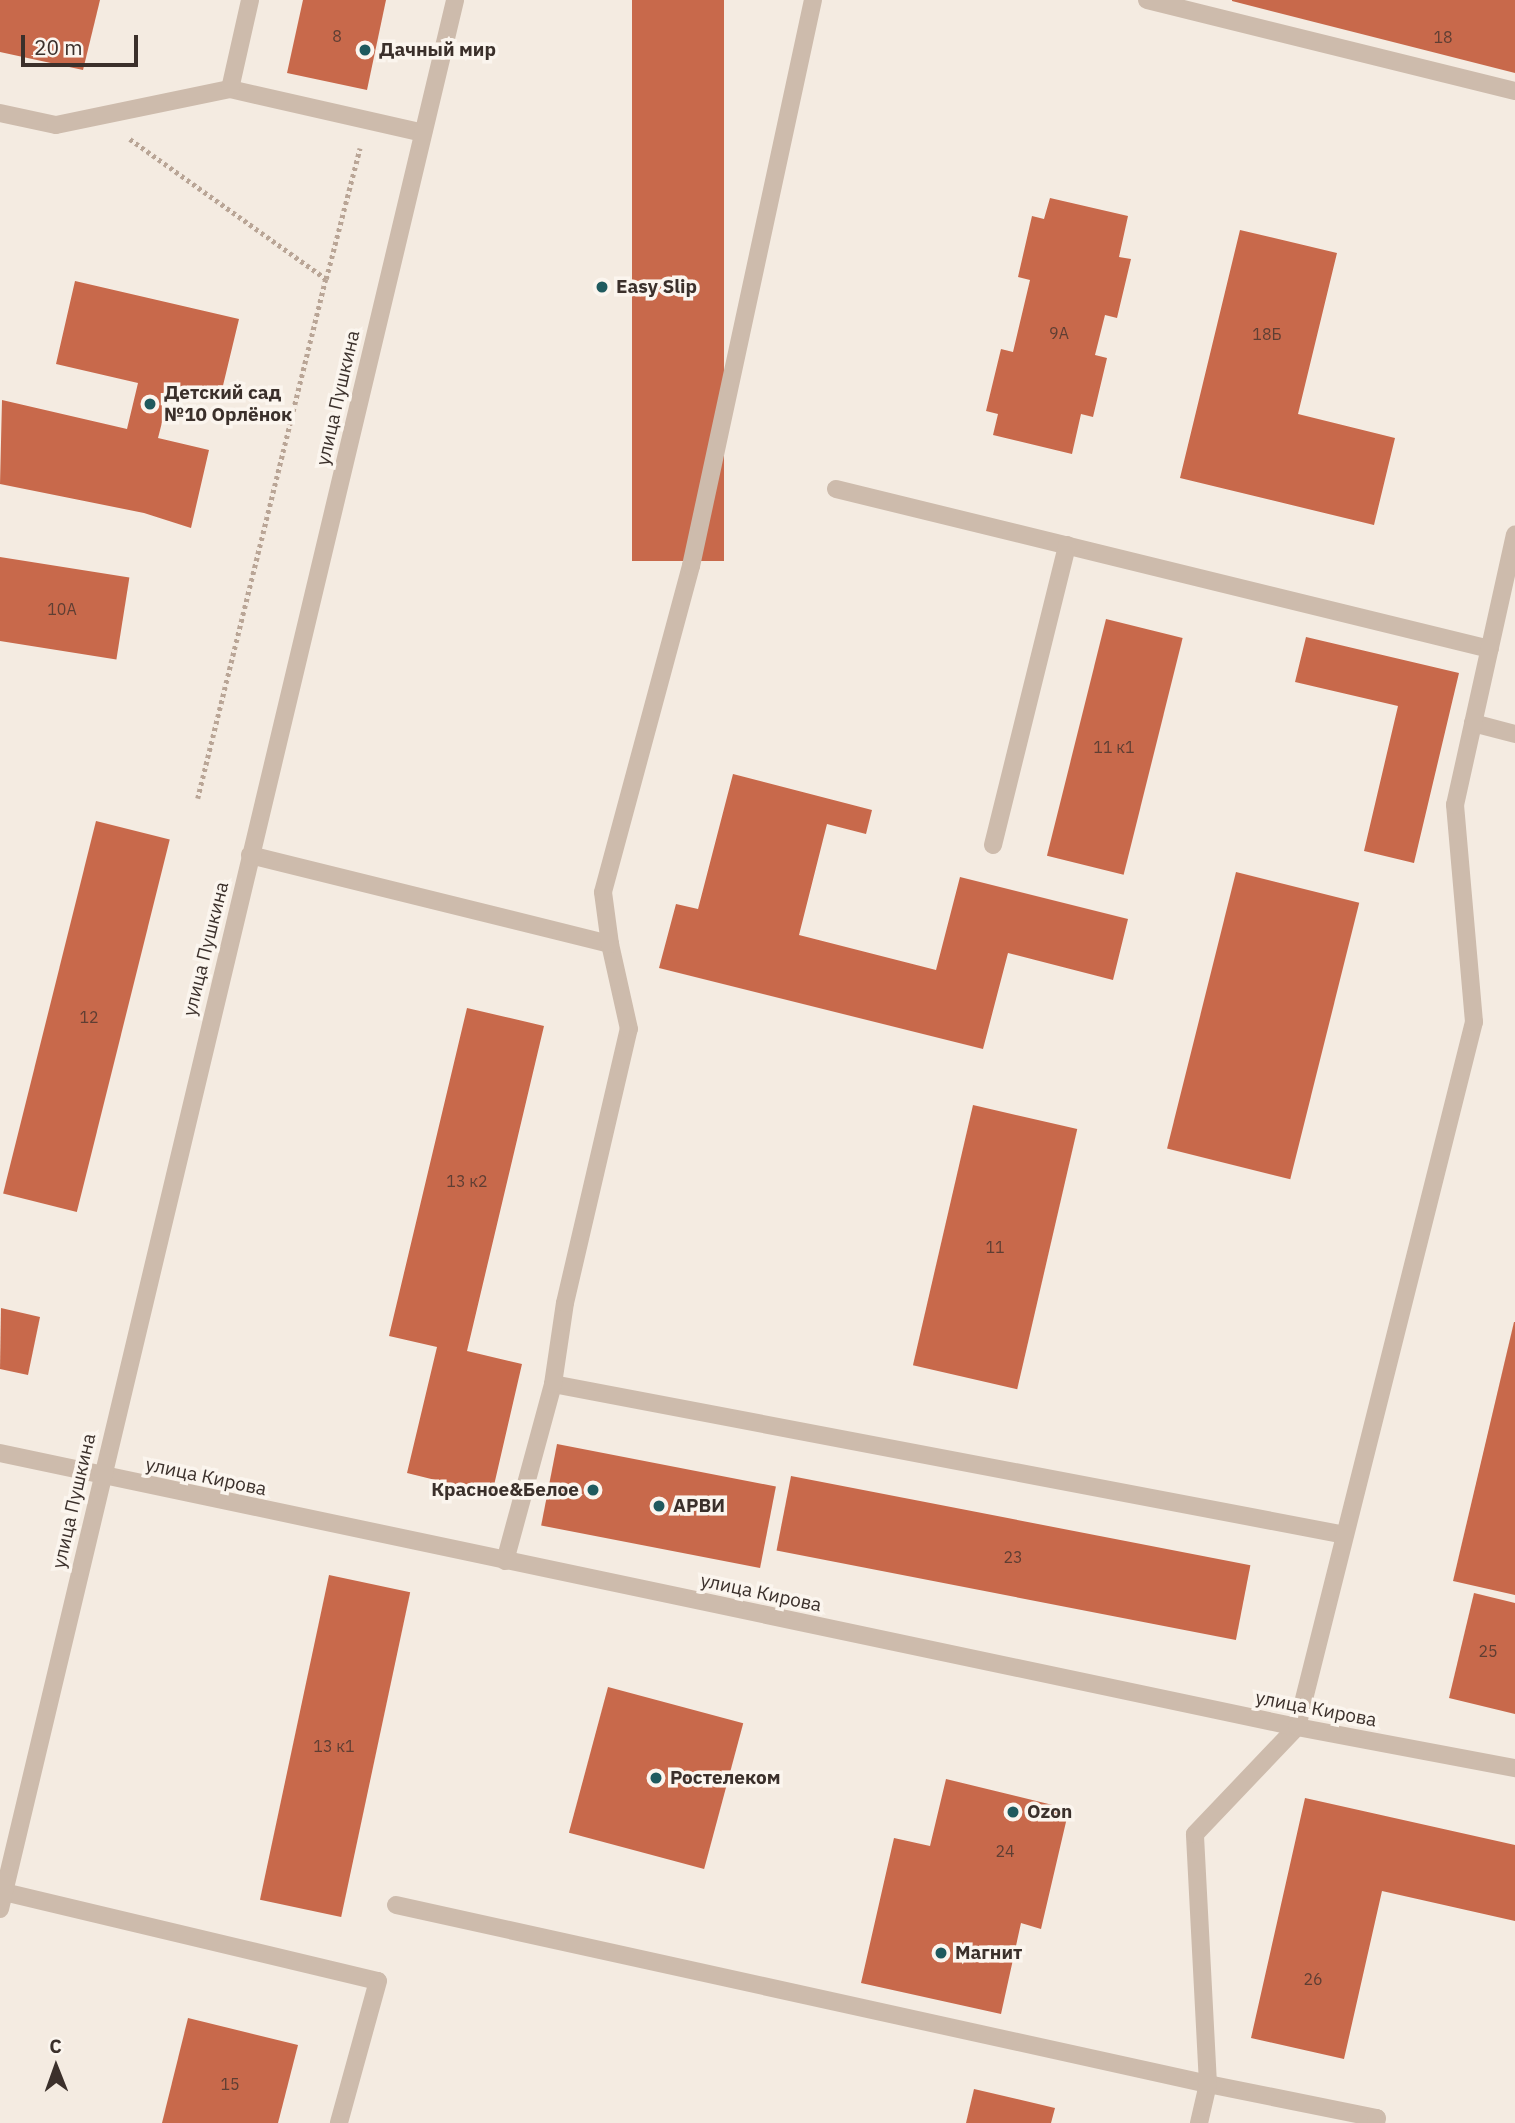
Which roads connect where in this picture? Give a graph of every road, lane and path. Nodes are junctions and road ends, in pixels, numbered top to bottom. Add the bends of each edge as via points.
1 (250, 0) edge
2 (455, 0) edge
3 (813, 0) edge
4 (1147, 0) edge
5 (230, 89) junction
6 (1515, 91) edge
7 (0, 113) edge
8 (98, 117) junction
9 (367, 120) junction
10 (424, 133) junction
11 (326, 279) junction
12 (836, 489) dead end
13 (1515, 535) edge
14 (1067, 545) junction
15 (1490, 649) junction
16 (1473, 723) junction
17 (1515, 734) edge
18 (198, 798) dead end
19 (993, 845) dead end
20 (250, 855) junction
21 (610, 943) junction
22 (553, 1384) junction
23 (0, 1452) edge
24 (101, 1476) junction
25 (1345, 1535) junction
26 (505, 1561) junction
27 (1297, 1727) junction
28 (1515, 1768) edge
29 (2, 1900) edge
30 (396, 1905) dead end
31 (1208, 2084) junction
32 (340, 2123) edge
33 (1199, 2123) edge
34 (1376, 2123) edge

1 - 5 street
2 - 10 street, улица Пушкина
3 - 21 street via 691,566 603,892
4 - 6 street
5 - 8 street
5 - 9 street
7 - 8 street via 56,125
8 - 11 path
9 - 10 street
9 - 11 path
10 - 20 street, улица Пушкина
11 - 18 path
12 - 14 street
13 - 15 street
14 - 15 street
14 - 19 street
15 - 16 street
16 - 17 street
16 - 25 street via 1455,805 1474,1022
20 - 21 street
20 - 24 street, улица Пушкина
21 - 22 street via 629,1029 565,1303
22 - 25 street
22 - 26 street
23 - 24 street, улица Кирова
24 - 26 street, улица Кирова
24 - 29 street, улица Пушкина
25 - 27 street
26 - 27 street, улица Кирова
27 - 28 street, улица Кирова
27 - 31 street via 1195,1833
29 - 32 street via 378,1981
30 - 31 street
31 - 33 street
31 - 34 street via 1377,2118

